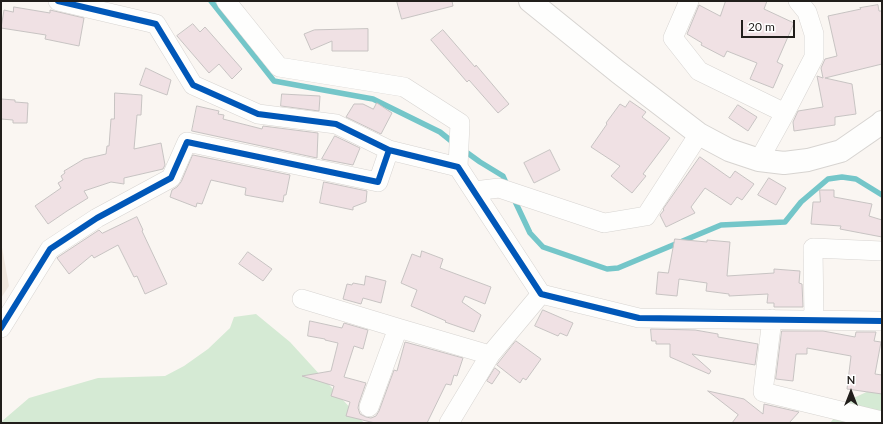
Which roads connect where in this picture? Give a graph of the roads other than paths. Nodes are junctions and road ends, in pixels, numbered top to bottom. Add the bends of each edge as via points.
1 (58, 1) edge
2 (226, 1) edge
3 (530, 1) edge
4 (689, 1) edge
5 (798, 1) edge
6 (785, 113) junction
7 (882, 122) edge
8 (699, 134) junction
9 (389, 150) junction
10 (458, 160) junction
11 (759, 160) junction
12 (474, 191) junction
13 (882, 251) edge
14 (541, 294) junction
15 (302, 299) dead end
16 (772, 319) junction
17 (814, 320) junction
18 (882, 321) edge
19 (1, 328) edge
20 (398, 328) junction
21 (490, 355) junction
22 (369, 407) dead end
23 (882, 421) edge
24 (449, 423) edge

1 - 9 street via 156,24 192,85 258,114 336,124
2 - 10 street via 279,67 404,88 460,123
3 - 8 street
4 - 6 street via 673,38 699,71
5 - 6 street via 807,12 814,34 814,57
6 - 11 street
7 - 11 street via 841,151 808,160 784,163
8 - 11 street via 729,150
8 - 12 street via 646,216 604,223 499,188
9 - 10 street
9 - 19 street via 378,182 187,142 171,178 97,218 50,249
10 - 12 street
12 - 14 street
13 - 17 street via 813,248
14 - 16 street via 639,318
14 - 21 street
15 - 20 street
16 - 17 street
16 - 23 street via 763,392
17 - 18 street
20 - 21 street
20 - 22 street
21 - 24 street

